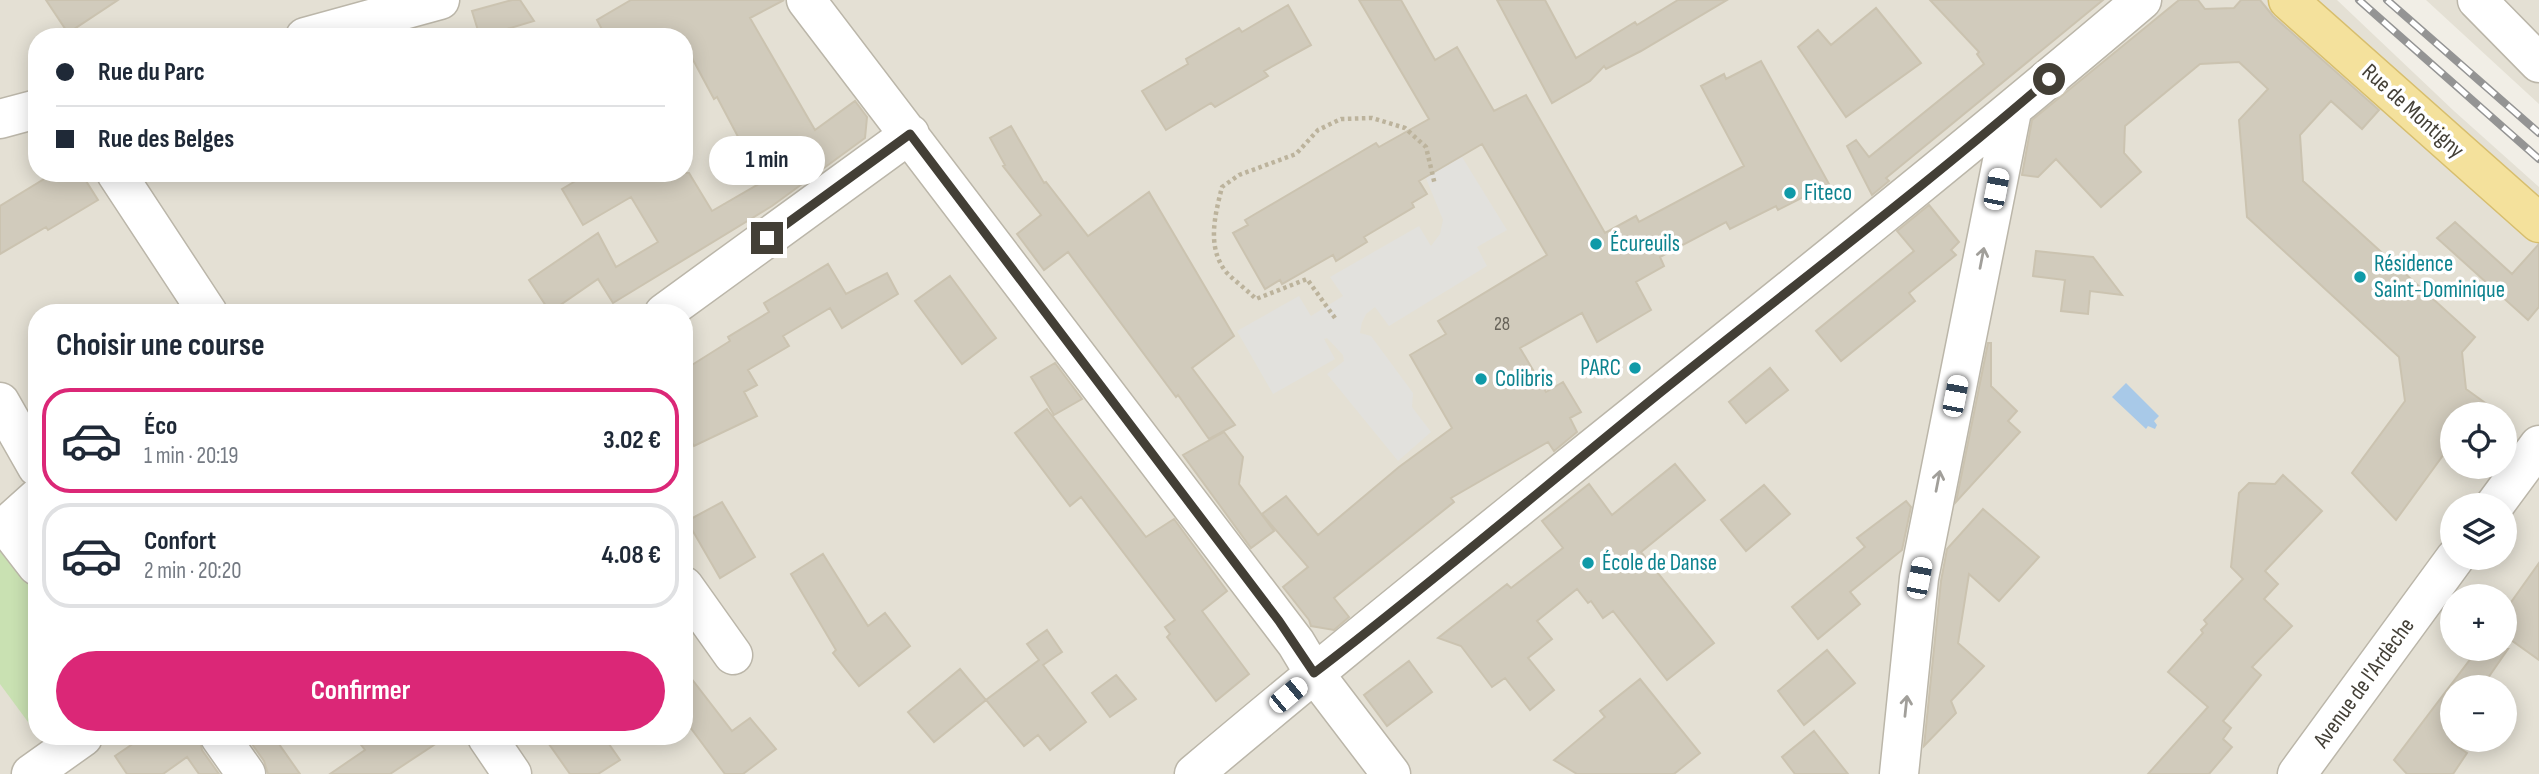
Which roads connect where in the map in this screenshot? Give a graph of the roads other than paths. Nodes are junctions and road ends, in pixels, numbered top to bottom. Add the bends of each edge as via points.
1 (440, 0) edge
2 (806, 0) edge
3 (2143, 0) edge
4 (2288, 0) edge
5 (2477, 0) edge
6 (338, 28) edge
7 (2539, 63) edge
8 (28, 111) edge
9 (2012, 111) junction
10 (0, 119) edge
11 (910, 134) junction
12 (122, 182) edge
13 (2539, 223) edge
14 (202, 304) edge
15 (676, 304) edge
16 (0, 402) edge
17 (2539, 445) edge
18 (28, 451) edge
19 (2504, 493) edge
20 (28, 506) edge
21 (28, 554) edge
22 (2446, 570) edge
23 (693, 599) edge
24 (733, 655) dead end
25 (1314, 673) junction
26 (72, 745) edge
27 (226, 745) edge
28 (492, 745) edge
29 (31, 774) edge
30 (246, 774) edge
31 (512, 774) edge
32 (1194, 774) edge
33 (1391, 774) edge
34 (1899, 774) edge
35 (2297, 774) edge

1 - 6 street
2 - 11 street
3 - 9 street
4 - 13 main road, Rue de Montigny
5 - 7 street
8 - 10 street
9 - 25 street
34 -> 9 street via 1919,578
11 - 15 street
11 - 25 street
12 - 14 street
16 - 18 street
17 - 19 street
20 - 21 street via 6,526
22 - 35 street, Avenue de l'Ardèche
23 - 24 street
25 - 32 street
25 - 33 street
26 - 29 street
27 - 30 street
28 - 31 street

